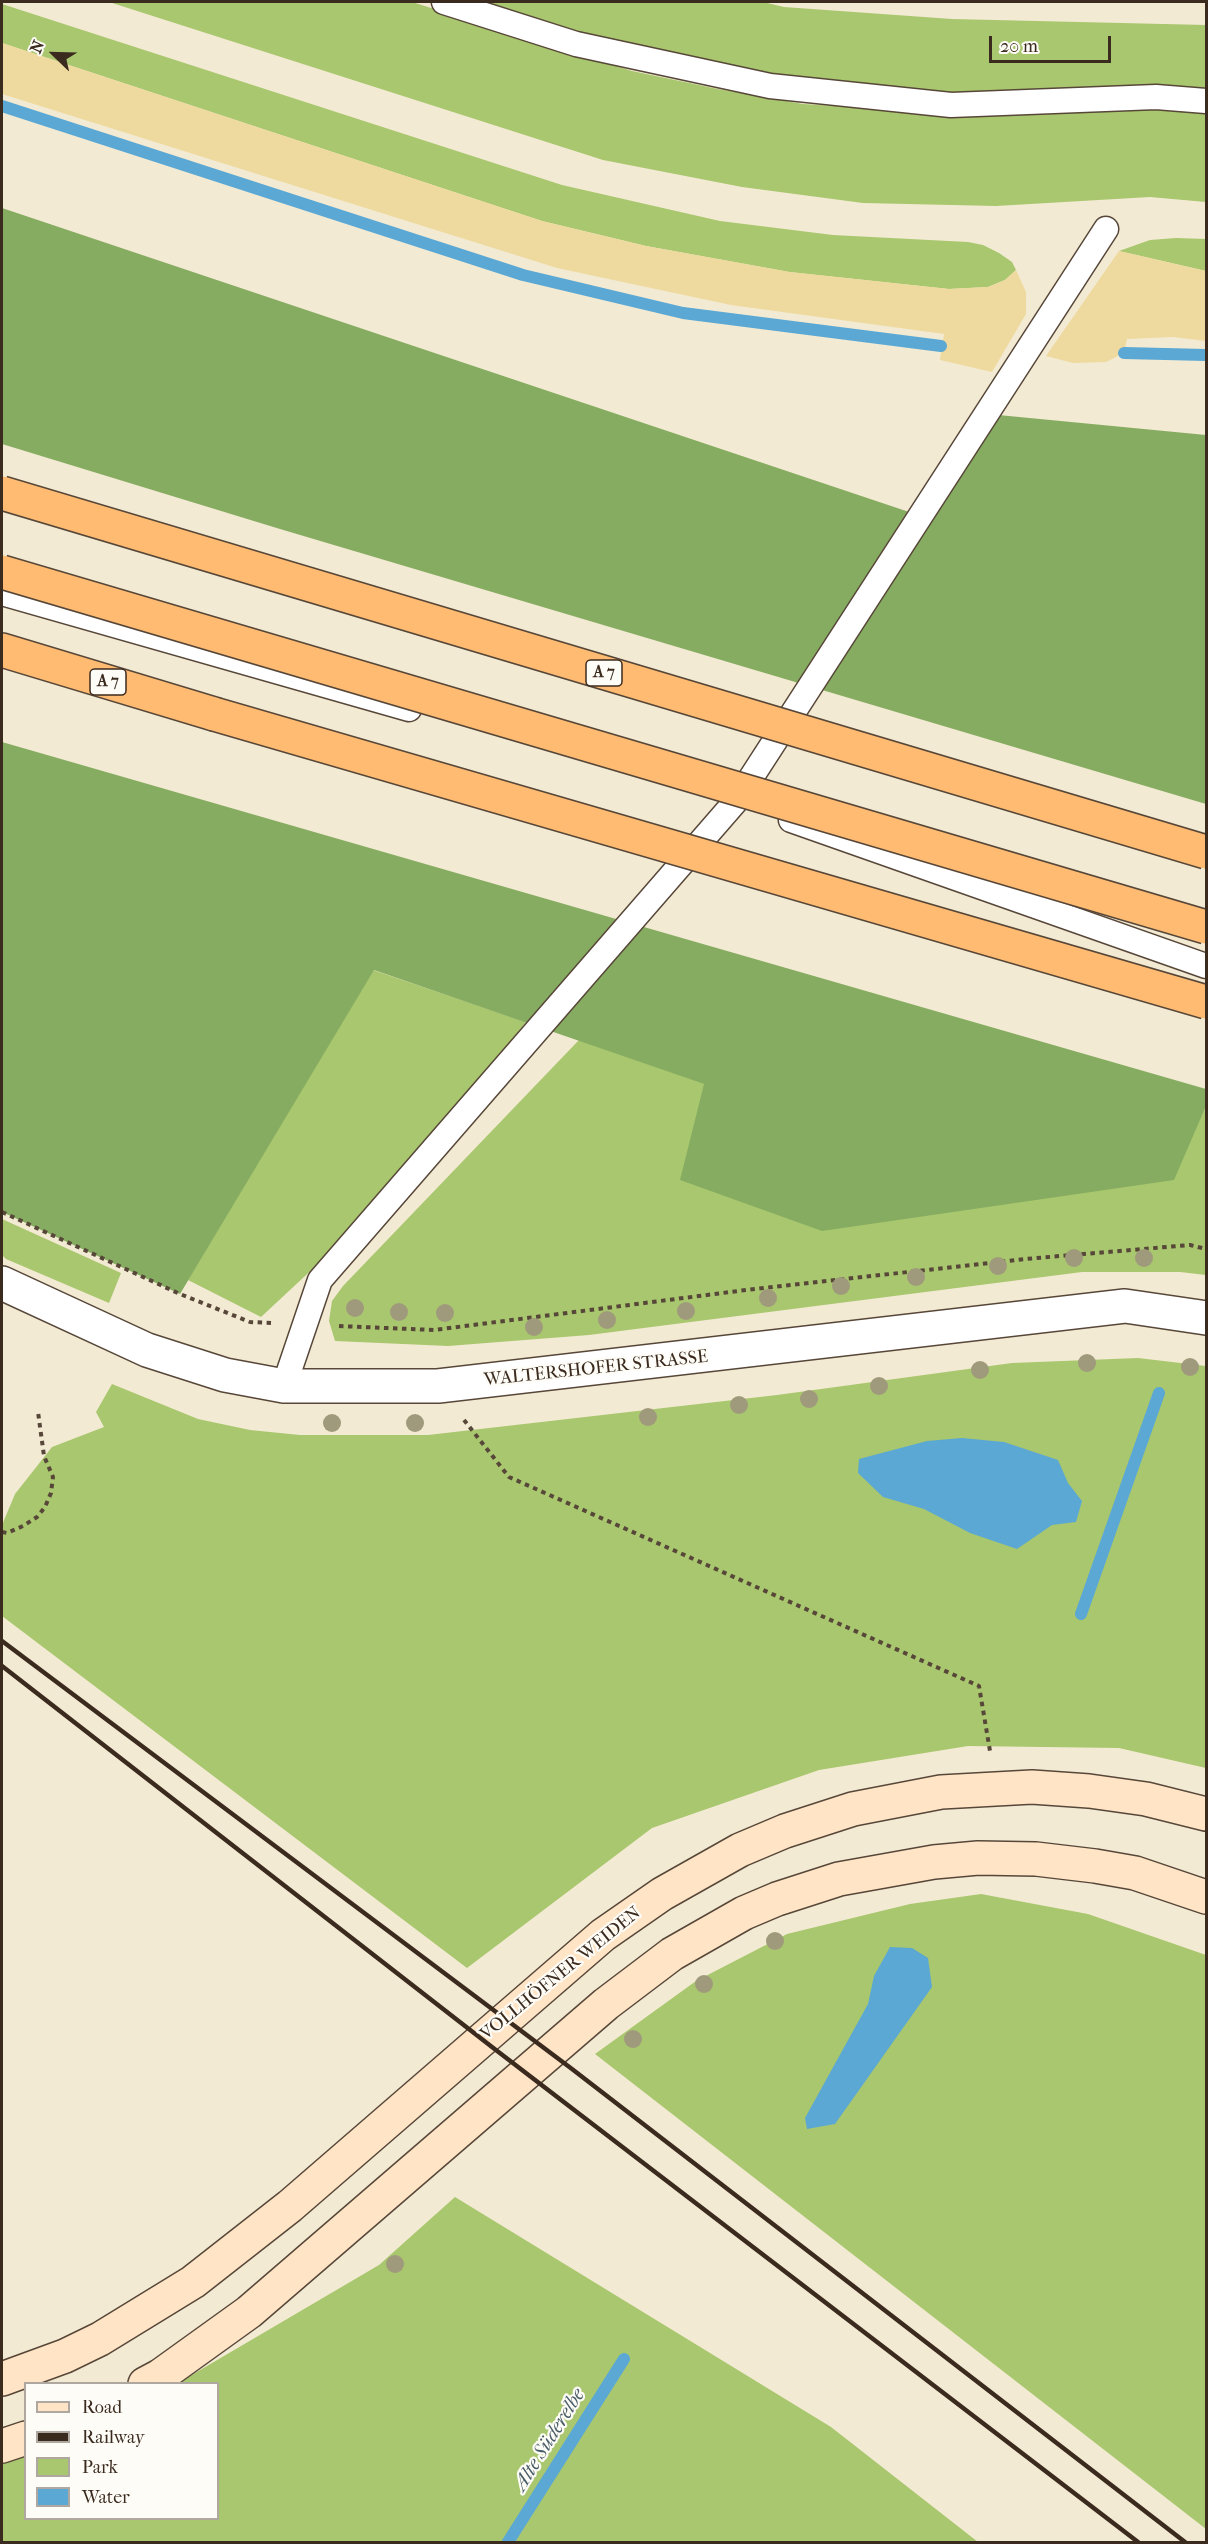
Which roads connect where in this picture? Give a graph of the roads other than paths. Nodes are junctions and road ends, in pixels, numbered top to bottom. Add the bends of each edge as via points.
1 (444, 2) edge
2 (1206, 101) edge
3 (1106, 229) dead end
4 (2, 493) edge
5 (2, 572) edge
6 (2, 593) edge
7 (2, 650) edge
8 (736, 801) junction
9 (1206, 852) edge
10 (1206, 927) edge
11 (1206, 966) edge
12 (1206, 1002) edge
13 (2, 1283) edge
14 (1206, 1318) edge
15 (284, 1386) junction
16 (1206, 1814) edge
17 (1206, 1897) edge
18 (2, 2379) edge
19 (149, 2382) edge
20 (24, 2439) edge
21 (2, 2446) edge

1 - 2 lane via 576,44 770,86 951,105 1156,97
3 - 8 lane
4 - 9 highway, A 7, bridge
5 - 10 highway, bridge
6 - 8 lane
7 - 12 highway, A 7, bridge
8 - 11 lane
8 - 15 lane via 320,1280
13 - 15 street, WALTERSHOFER STRASSE via 147,1350 225,1375
14 - 15 street, WALTERSHOFER STRASSE via 1125,1306 438,1386
16 - 18 main road, VOLLHÖFNER WEIDEN via 1146,1799 1089,1791 1032,1787 940,1792 853,1809 785,1831 709,1866 603,1935 298,2199 193,2282 100,2339
17 - 19 main road via 1135,1873 1095,1866 978,1858 838,1880 744,1913 672,1954 606,2004 249,2312
20 - 21 main road

